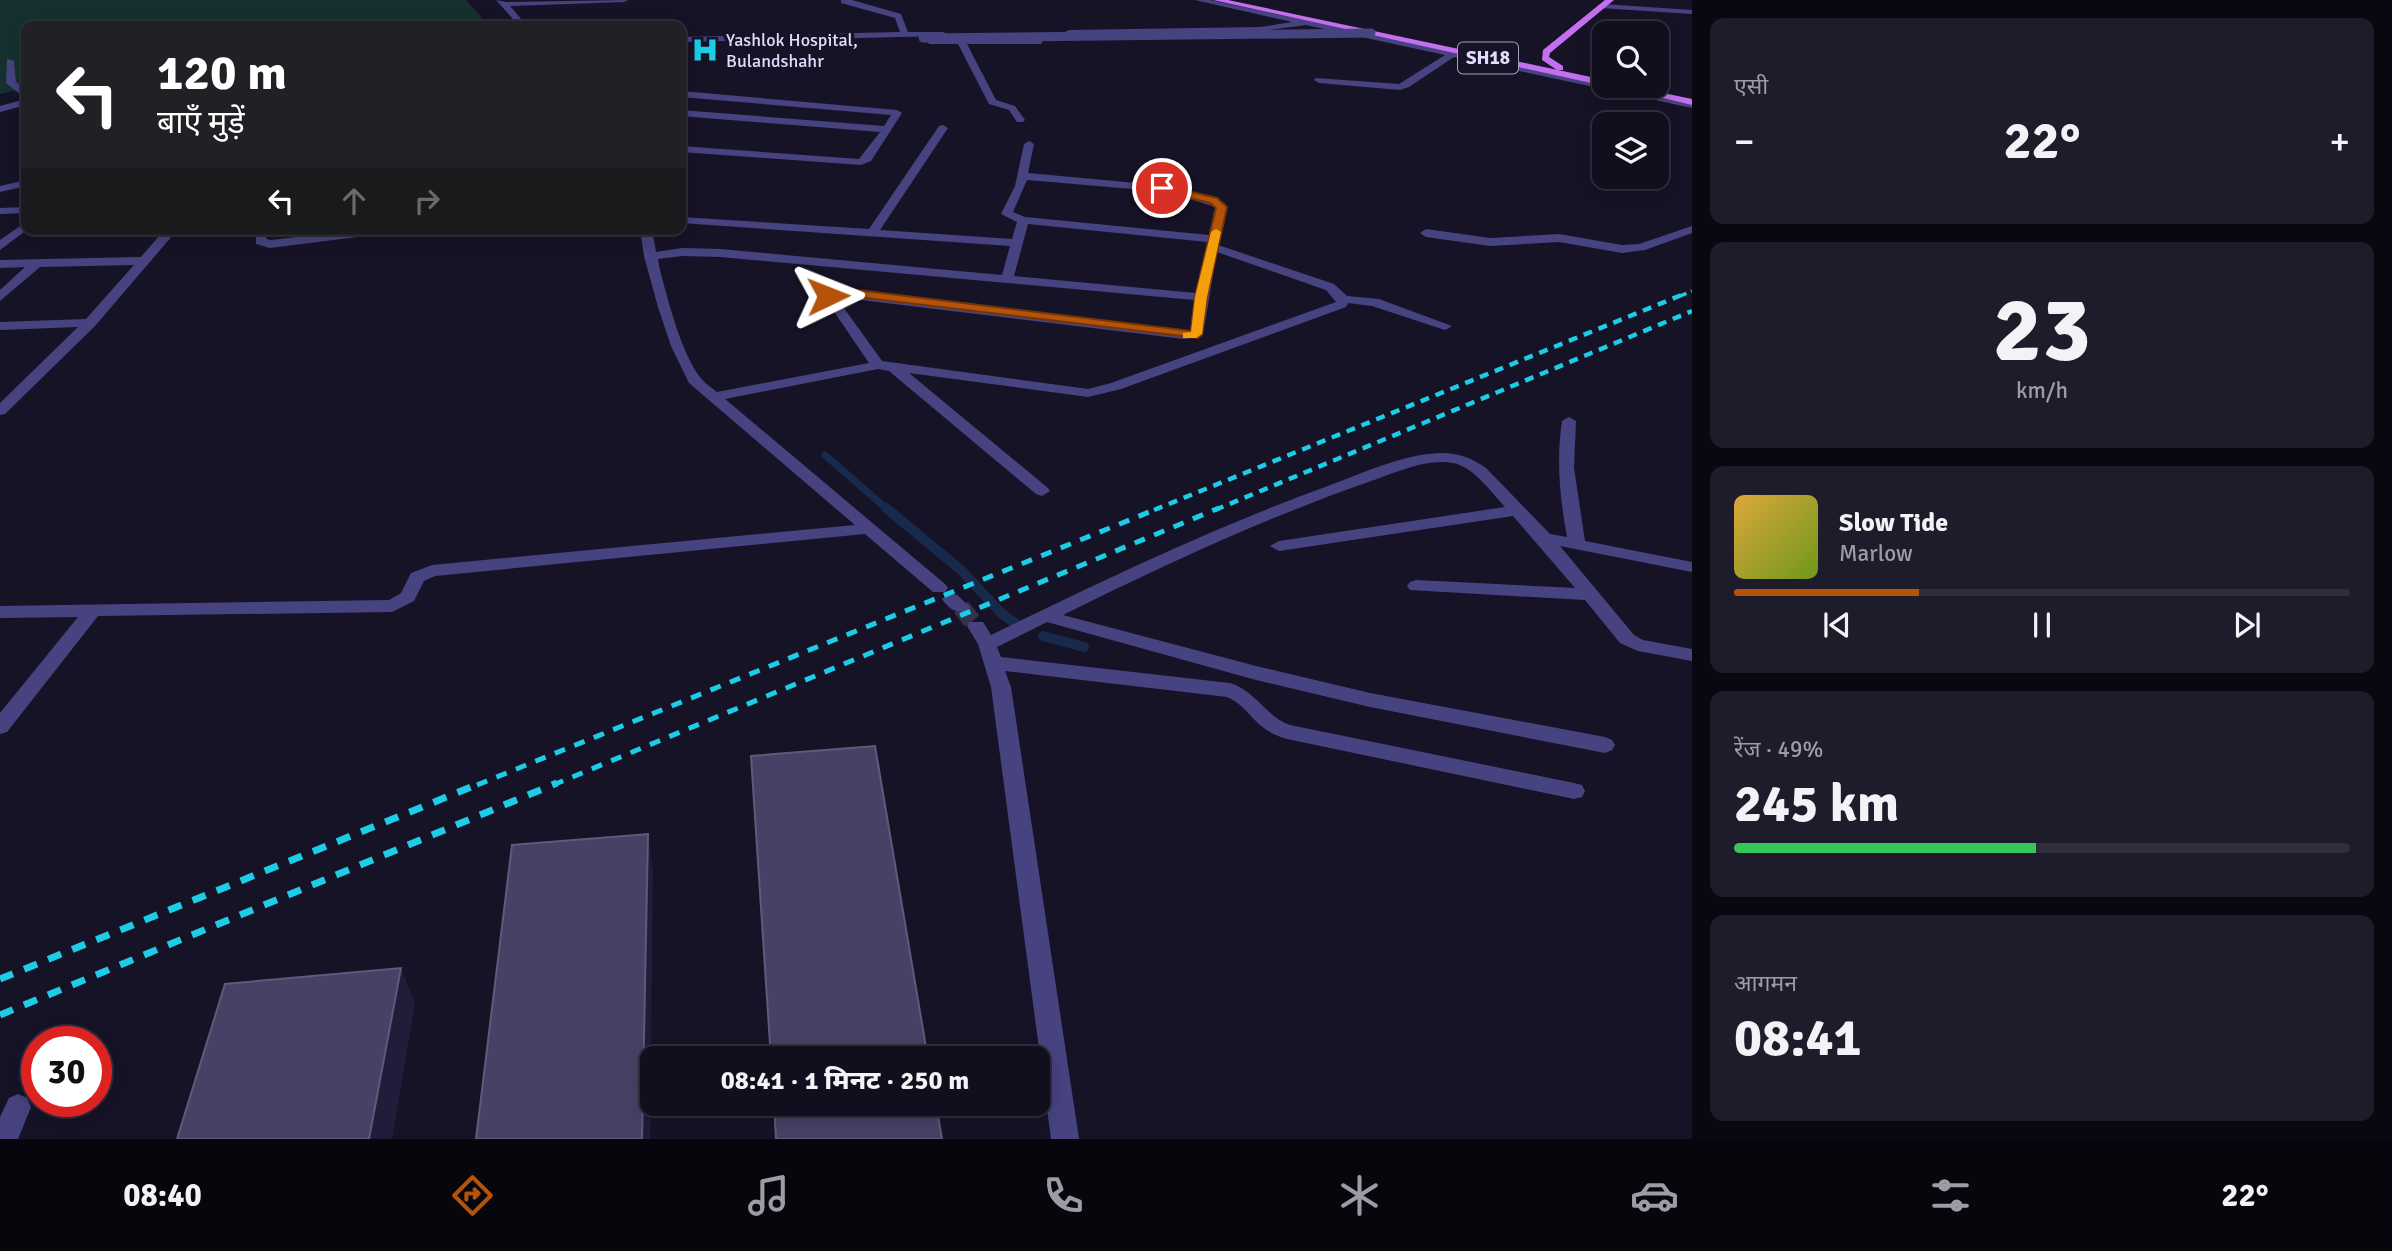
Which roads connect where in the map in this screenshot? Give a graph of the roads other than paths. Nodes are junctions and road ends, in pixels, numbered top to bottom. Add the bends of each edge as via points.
1 (624, 0) edge
2 (844, 0) edge
3 (1199, 0) edge
4 (1217, 0) edge
5 (1240, 0) edge
6 (501, 2) edge
7 (1606, 3) edge
8 (1692, 12) edge
9 (518, 21) edge
10 (1305, 23) junction
11 (1371, 33) junction
12 (914, 37) junction
13 (1381, 38) junction
14 (686, 41) edge
15 (962, 43) junction
16 (1452, 54) junction
17 (10, 61) dead end
18 (1560, 68) junction
19 (1592, 74) edge
20 (1319, 80) dead end
21 (1592, 80) edge
22 (1669, 90) edge
23 (21, 93) edge
24 (686, 94) edge
25 (1692, 95) edge
26 (1667, 98) edge
27 (21, 101) edge
28 (1692, 104) edge
29 (0, 107) edge
30 (686, 113) edge
31 (1020, 120) dead end
32 (943, 128) dead end
33 (886, 129) junction
34 (1029, 144) dead end
35 (686, 149) edge
36 (1022, 176) junction
37 (21, 184) edge
38 (0, 189) edge
39 (21, 210) edge
40 (0, 211) edge
41 (686, 220) edge
42 (1023, 220) junction
43 (21, 229) edge
44 (1692, 229) edge
45 (872, 233) junction
46 (1426, 233) dead end
47 (167, 235) edge
48 (261, 235) edge
49 (346, 235) edge
50 (647, 235) edge
51 (1017, 243) junction
52 (1214, 243) junction
53 (0, 246) edge
54 (650, 256) junction
55 (144, 261) junction
56 (37, 263) junction
57 (0, 264) edge
58 (1008, 277) junction
59 (0, 297) edge
60 (1201, 297) junction
61 (1343, 299) junction
62 (90, 323) junction
63 (0, 326) edge
64 (1444, 326) dead end
65 (886, 366) junction
66 (16, 397) junction
67 (714, 397) junction
68 (0, 398) edge
69 (0, 411) edge
70 (1569, 421) dead end
71 (1042, 491) dead end
72 (1517, 510) junction
73 (867, 529) junction
74 (1544, 538) junction
75 (1577, 544) junction
76 (1279, 546) dead end
77 (1692, 567) edge
78 (1416, 586) dead end
79 (1589, 594) junction
80 (950, 598) tunnel mouth
81 (0, 612) edge
82 (92, 612) junction
83 (1046, 615) junction
84 (986, 644) junction
85 (1692, 655) edge
86 (0, 727) edge
87 (1605, 745) dead end
88 (1574, 791) dead end
89 (18, 1107) dead end
90 (4, 1139) edge
91 (1065, 1139) edge

1 - 6 street
2 - 12 street via 898,16
3 - 10 street
4 - 11 main road
5 - 18 main road
6 - 9 street
7 - 8 street
7 - 18 main road, SH18 via 1546,52 1547,61
10 - 12 street via 1261,29
10 - 13 street
11 - 12 street, bridge
11 - 21 main road, SH18
12 - 14 street
12 - 15 street
13 - 15 street
13 - 16 street
15 - 31 street via 992,102 1012,108
16 - 20 street via 1400,87
16 - 28 street
17 - 23 street via 12,83
18 - 19 main road
22 - 25 main road
24 - 33 street via 896,112
26 - 28 main road
27 - 29 street
30 - 33 street
32 - 45 street
33 - 35 street via 861,162
34 - 36 street
36 - 42 street via 1007,214
36 - 52 street via 1162,188 1214,201 1222,207
37 - 38 street
39 - 40 street
41 - 45 street
42 - 51 street
42 - 52 street
43 - 53 street
44 - 46 street via 1622,249 1559,238 1490,242
45 - 51 street
47 - 55 street
48 - 49 street via 260,241 270,244
50 - 54 street
51 - 58 street
52 - 60 street
52 - 61 street via 1331,287
54 - 58 street via 711,252
54 - 67 street via 682,360 694,380
55 - 56 street
55 - 62 street
56 - 57 street
56 - 59 street
58 - 60 street
60 - 65 street via 1196,334 1190,336 828,293
61 - 64 street via 1374,302
61 - 65 street via 1333,308 1088,393
62 - 63 street
62 - 66 street
65 - 67 street
65 - 71 street
66 - 68 street
66 - 69 street
67 - 73 street
70 - 75 street via 1565,475
72 - 74 street
72 - 76 street
72 - 83 street via 1480,471 1461,460 1439,458 1395,467 1306,498
73 - 80 street
73 - 82 street via 432,571 417,577 408,597 392,606
74 - 75 street
74 - 79 street
75 - 77 street
78 - 79 street
79 - 85 street via 1627,639
81 - 82 street
82 - 86 street
83 - 84 street
83 - 87 street via 1370,700
84 - 88 street via 1230,690 1249,700 1263,722 1287,732
84 - 91 street via 1001,687
89 - 90 street

